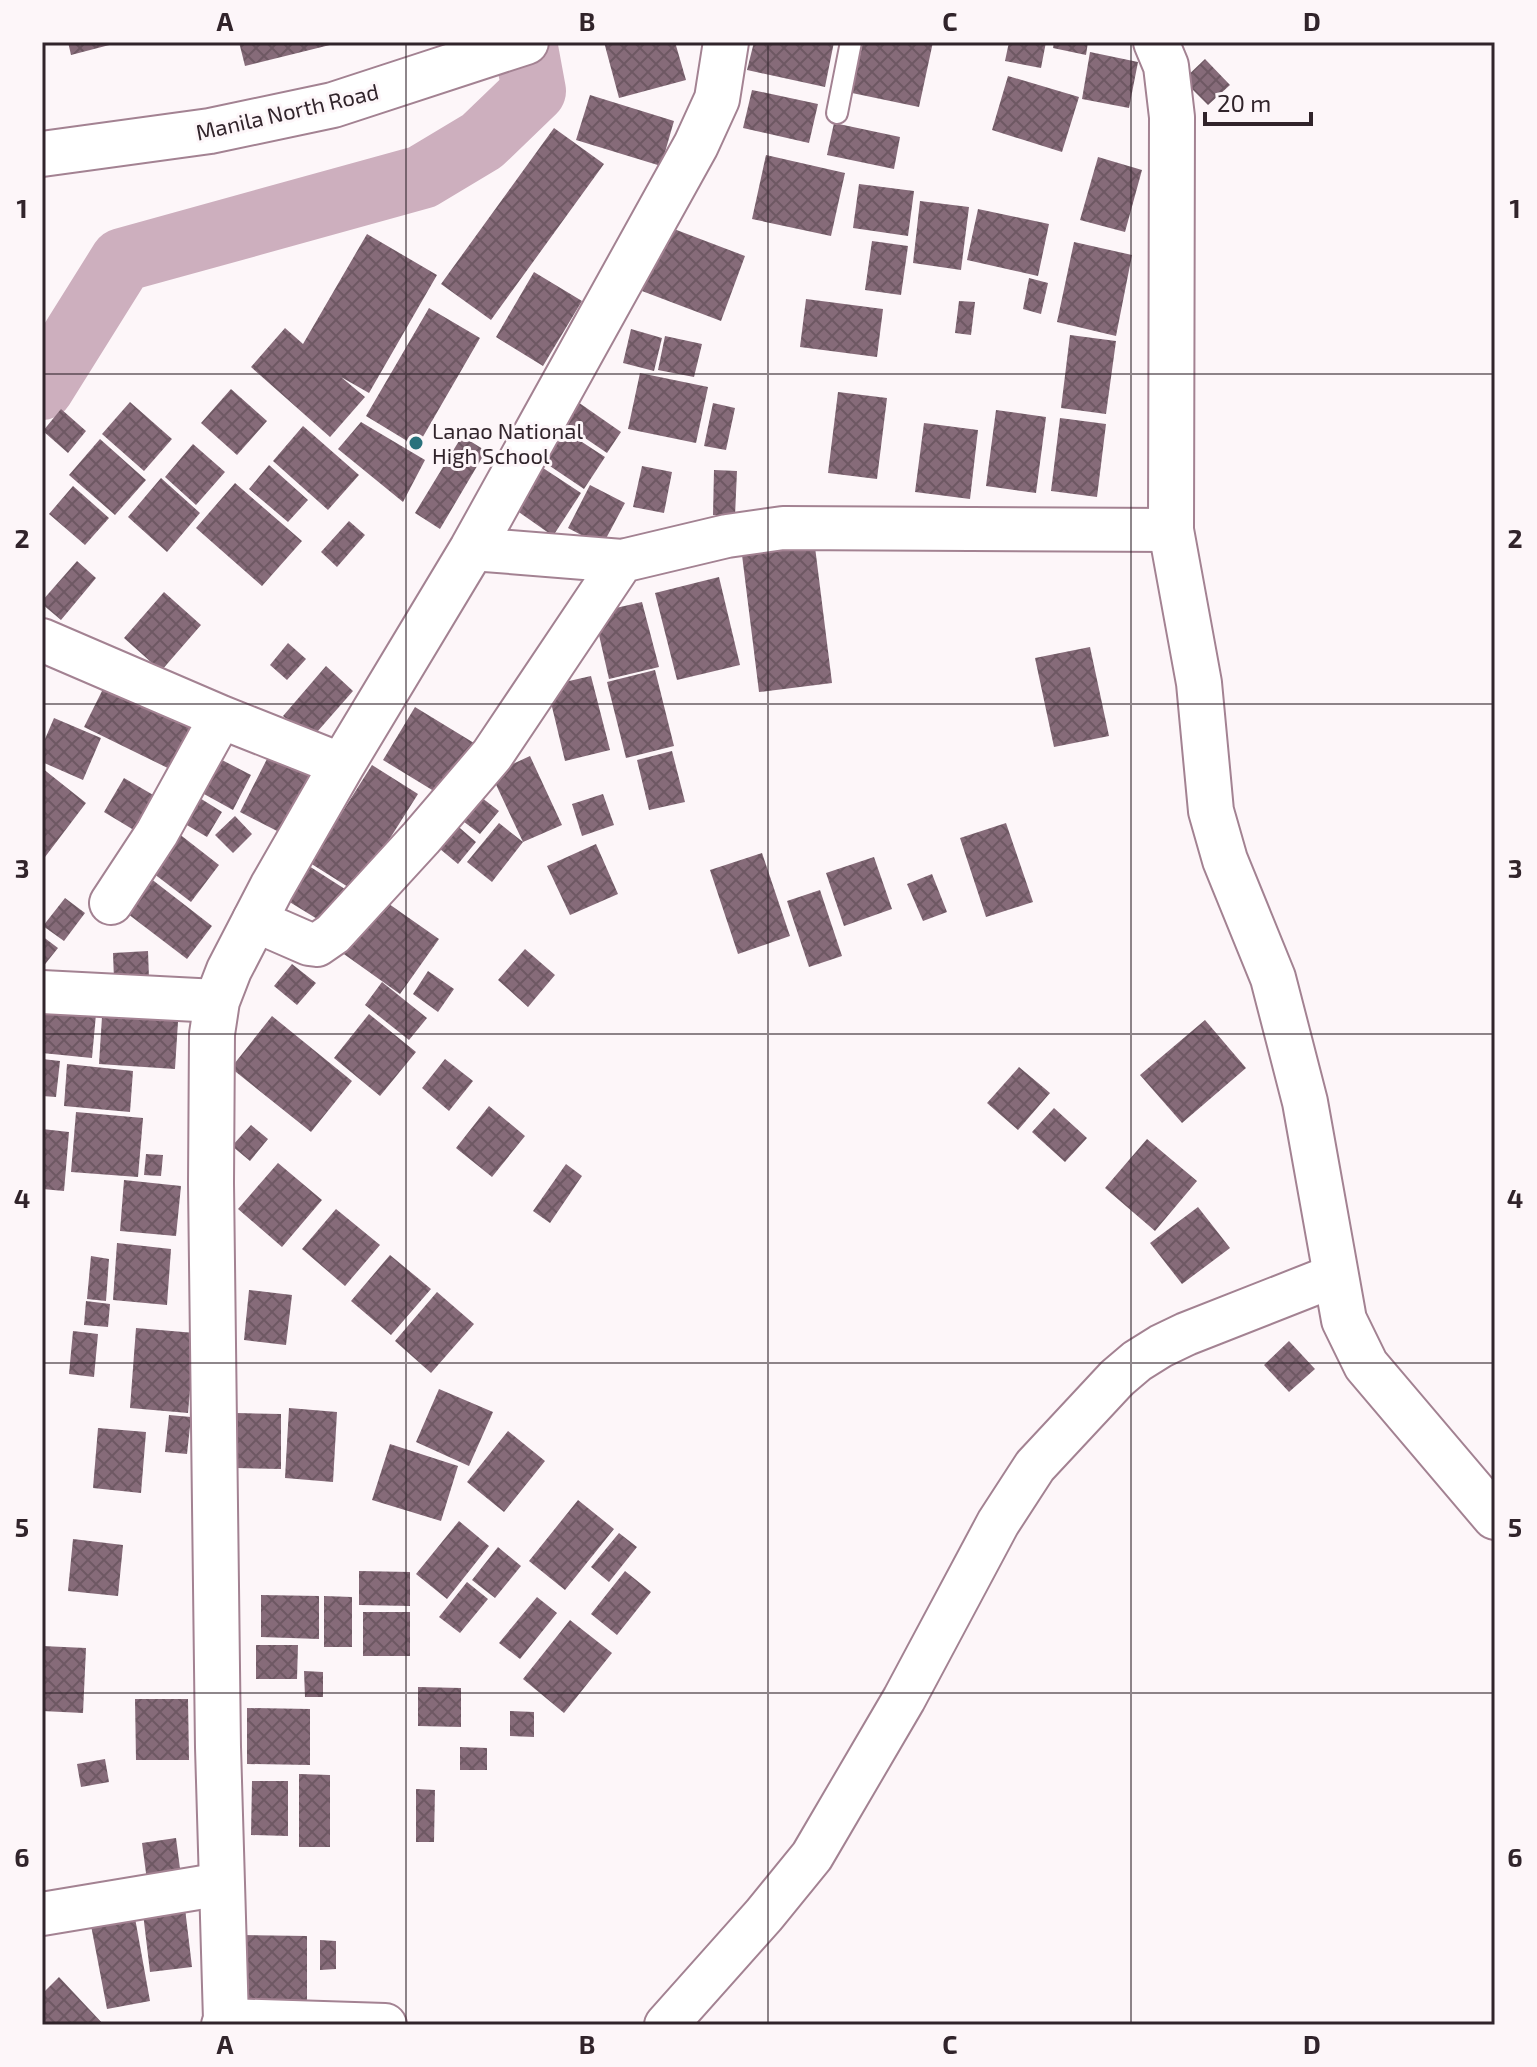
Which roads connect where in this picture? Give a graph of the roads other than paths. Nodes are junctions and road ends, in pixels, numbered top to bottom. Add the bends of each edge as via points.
1 (726, 42) edge
2 (851, 42) edge
3 (1156, 42) edge
4 (508, 48) edge
5 (837, 113) dead end
6 (42, 154) edge
7 (1171, 530) junction
8 (472, 549) junction
9 (622, 561) junction
10 (42, 640) edge
11 (221, 717) junction
12 (342, 765) junction
13 (111, 903) dead end
14 (254, 920) junction
15 (42, 992) edge
16 (217, 1001) junction
17 (1336, 1275) junction
18 (1495, 1517) edge
19 (222, 1884) junction
20 (42, 1914) edge
21 (225, 2022) edge
22 (385, 2025) edge
23 (666, 2025) edge

1 - 8 main road via 717,99 696,145
2 - 5 lane
3 - 7 main road via 1166,66 1172,117
4 - 6 main road, Manila North Road via 333,105 210,131
7 - 9 street via 783,528
7 - 17 main road via 1199,683 1211,811 1273,978 1305,1102
8 - 9 street
8 - 12 main road
9 - 14 street via 492,755 333,934 309,944
10 - 11 street
11 - 12 street
11 - 13 street
12 - 14 main road
14 - 16 main road
15 - 16 street
16 - 19 main road via 211,1183
17 - 18 main road via 1344,1320 1366,1365
17 - 23 street via 1186,1334 1137,1361 1035,1466 812,1856
19 - 20 street
19 - 21 main road
21 - 22 street

